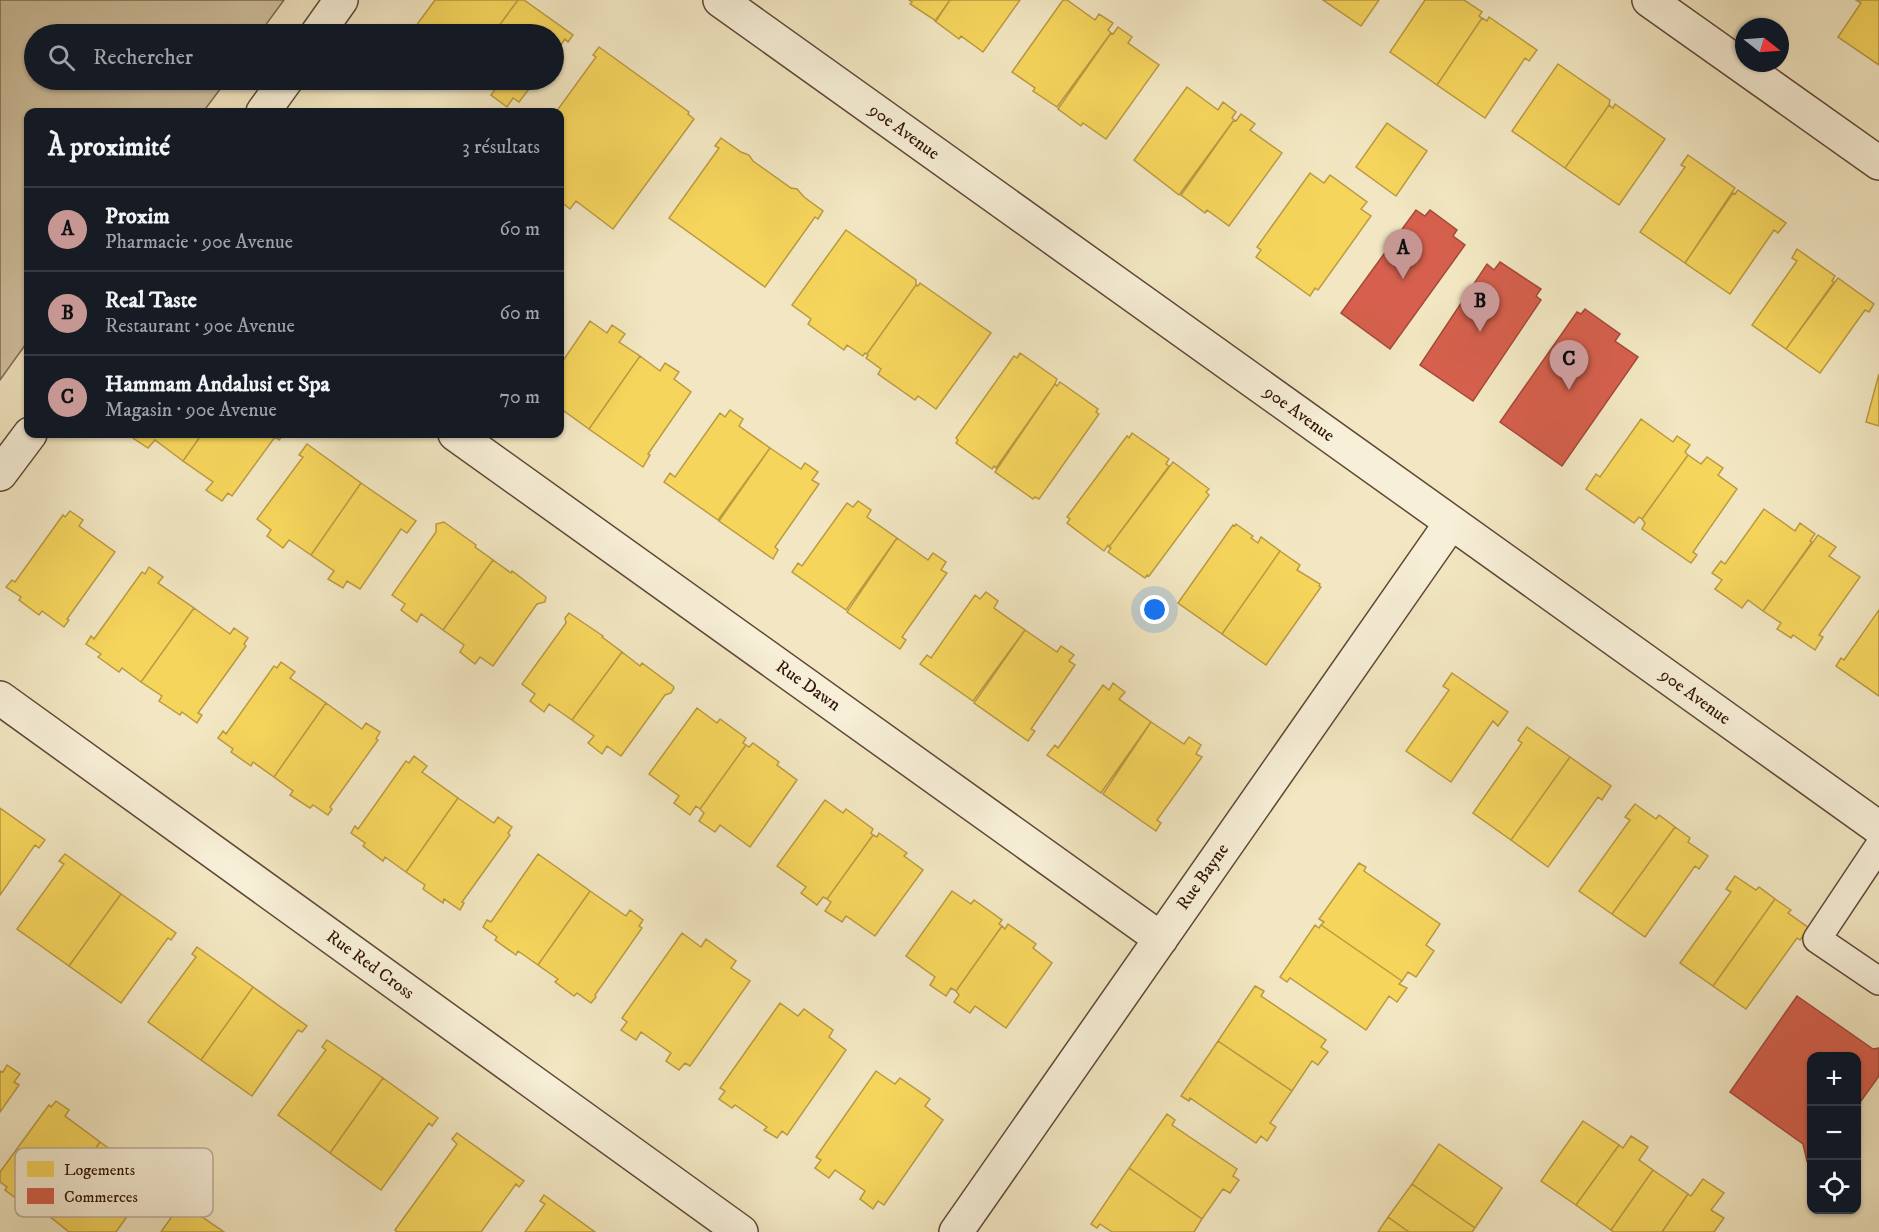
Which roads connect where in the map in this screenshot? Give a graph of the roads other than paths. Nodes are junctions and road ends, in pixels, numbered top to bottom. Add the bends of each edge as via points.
1 (341, 0) edge
2 (720, 0) edge
3 (1649, 0) edge
4 (324, 24) edge
5 (279, 90) edge
6 (266, 108) edge
7 (1879, 163) edge
8 (27, 438) edge
9 (461, 438) edge
10 (0, 474) edge
11 (1451, 523) junction
12 (0, 699) edge
13 (1879, 828) edge
14 (1879, 846) edge
15 (1161, 939) junction
16 (1879, 981) edge
17 (741, 1232) edge
18 (956, 1232) edge

1 - 4 street
2 - 11 street, 90e Avenue
3 - 7 street
5 - 6 street
8 - 10 street
9 - 15 street, Rue Dawn
11 - 13 street, 90e Avenue
11 - 15 street, Rue Bayne
12 - 17 street, Rue Red Cross
14 - 16 lane via 1817,939
15 - 18 street, Rue Bayne

